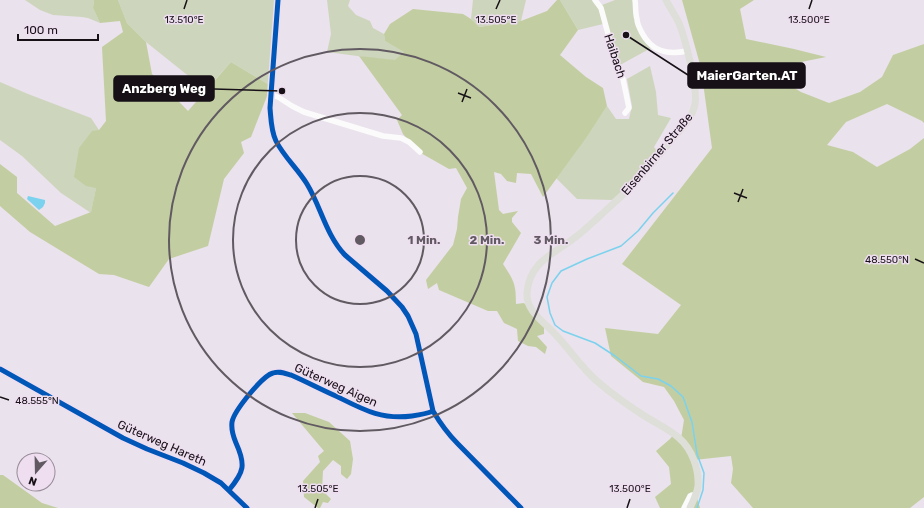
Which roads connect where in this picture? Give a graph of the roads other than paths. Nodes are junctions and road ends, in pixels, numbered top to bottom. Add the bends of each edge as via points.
1 (278, 0) edge
2 (595, 0) edge
3 (635, 0) edge
4 (666, 0) edge
5 (687, 51) junction
6 (272, 95) junction
7 (625, 113) dead end
8 (420, 152) dead end
9 (0, 369) edge
10 (433, 411) junction
11 (229, 490) junction
12 (696, 495) junction
13 (247, 508) edge
14 (521, 508) edge
15 (684, 508) edge
16 (690, 508) edge

1 - 6 street
2 - 7 street, Haibach via 601,8 623,80 629,108
3 - 5 street via 638,24 649,43 666,52
4 - 5 main road, Eisenbirner Straße via 683,34
5 - 12 main road, Eisenbirner Straße via 696,97 690,117 630,188 578,236 538,265 532,273 527,294 535,314 591,376 635,410 681,439 695,464 698,486
6 - 8 street via 304,112 383,136 401,138
6 - 10 street via 271,120 276,142 309,186 334,240 345,255 394,297 408,316 416,334
9 - 11 street, Güterweg Hareth via 123,438 184,463 218,481
10 - 11 street, Güterweg Aigen via 402,417 378,415 291,375 271,373 257,385 233,419 233,434 243,463 238,477
10 - 14 street via 449,435
11 - 13 street, Güterweg Hareth
12 - 15 street via 690,496
12 - 16 main road, Eisenbirner Straße

